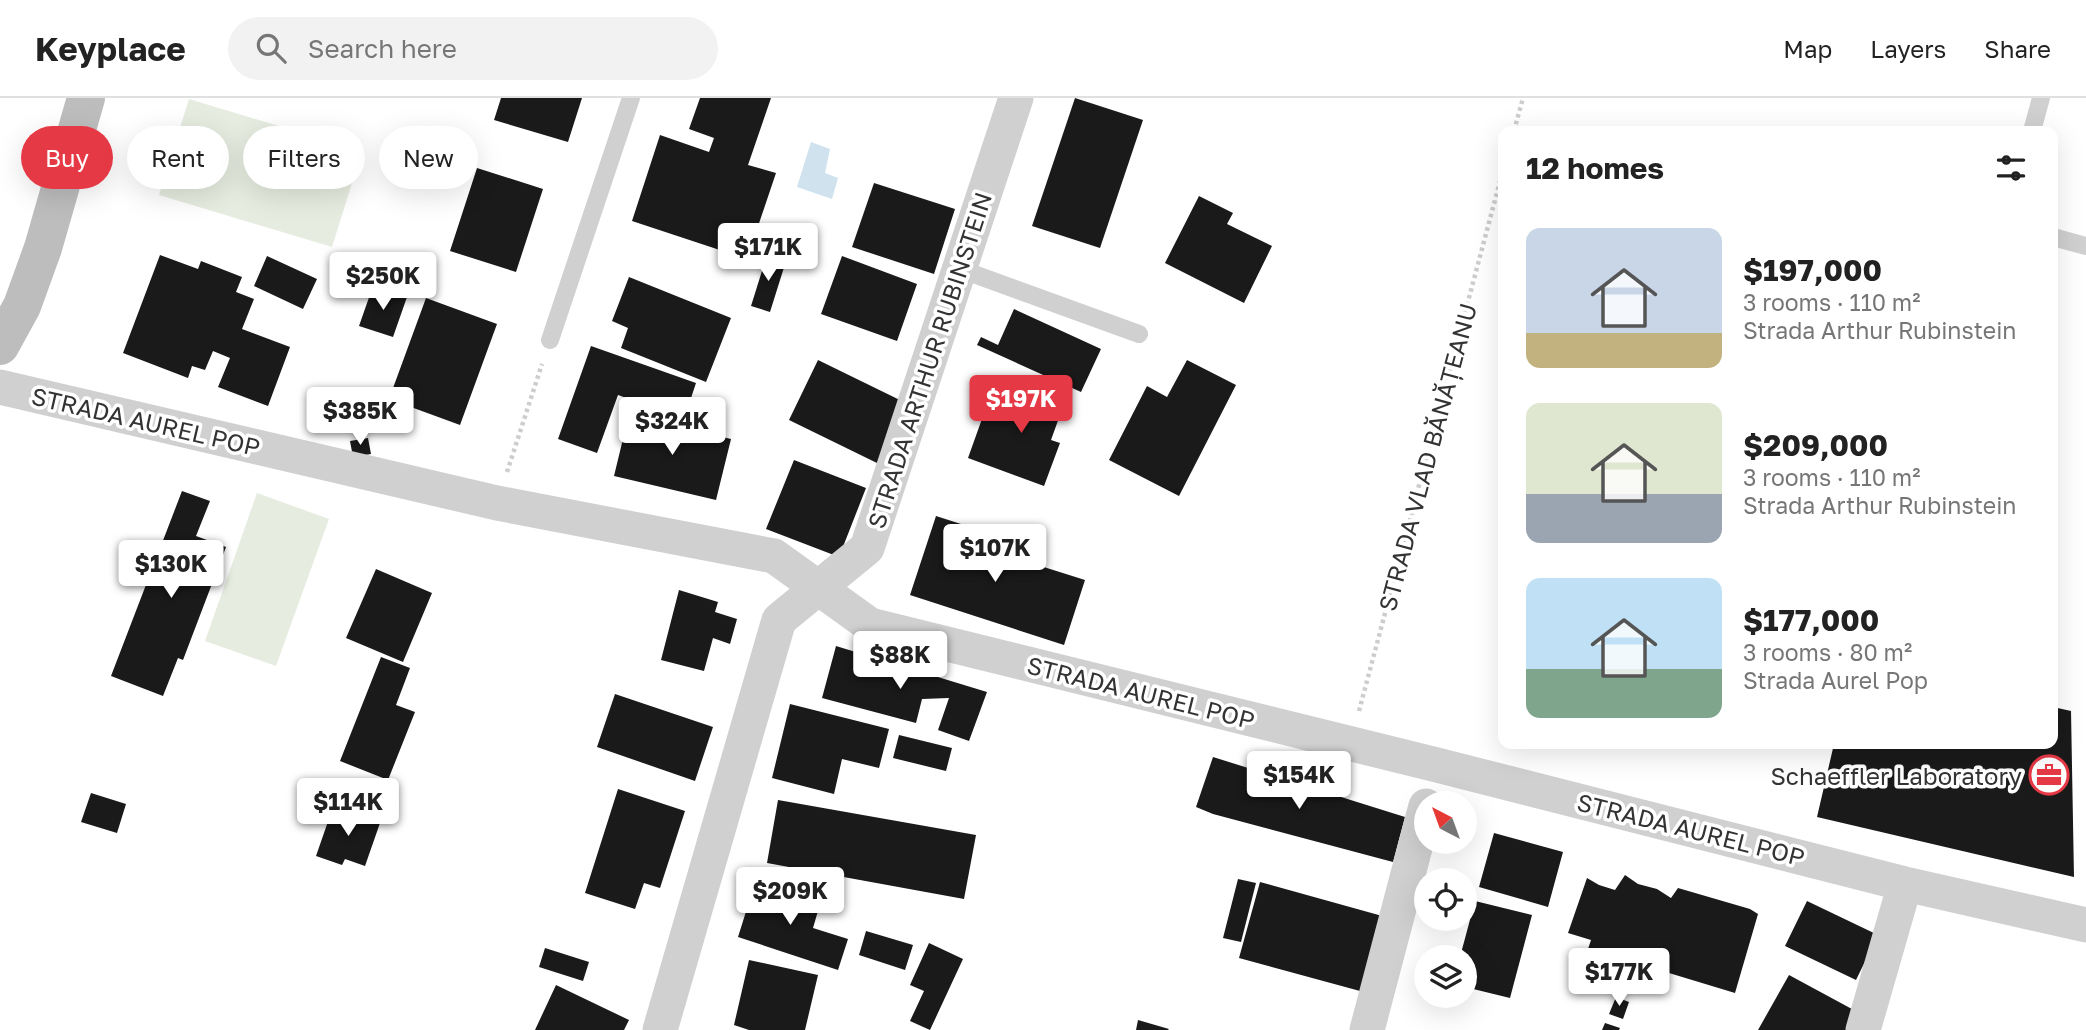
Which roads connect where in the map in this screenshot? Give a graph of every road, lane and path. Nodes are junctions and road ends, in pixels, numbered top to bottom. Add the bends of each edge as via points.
1 (86, 98) edge
2 (631, 98) edge
3 (1016, 98) edge
4 (1522, 98) edge
5 (2041, 98) edge
6 (1515, 126) edge
7 (2033, 126) edge
8 (1498, 189) edge
9 (2058, 238) edge
10 (2086, 246) edge
11 (960, 269) junction
12 (1139, 334) dead end
13 (550, 340) joint
14 (0, 346) edge
15 (0, 387) edge
16 (497, 503) junction
17 (819, 587) junction
18 (1351, 744) junction
19 (1437, 765) junction
20 (1430, 791) edge
21 (1414, 854) edge
22 (1905, 884) junction
23 (2086, 925) edge
24 (660, 1030) edge
25 (1367, 1030) edge
26 (1863, 1030) edge

1 - 14 street via 43,248 22,306
2 - 13 lane
3 - 11 street, STRADA ARTHUR RUBINSTEIN
4 - 6 path
5 - 7 lane
8 - 18 path, STRADA VLAD BĂNĂȚEANU
9 - 10 lane
11 - 12 lane
11 - 17 street, STRADA ARTHUR RUBINSTEIN via 867,548
13 - 16 path
15 - 16 street, STRADA AUREL POP
16 - 17 street, STRADA AUREL POP via 774,556
17 - 18 street, STRADA AUREL POP via 870,625
17 - 24 street, STRADA ARTHUR RUBINSTEIN via 779,620
18 - 19 street, STRADA AUREL POP
19 - 20 street
19 - 22 street, STRADA AUREL POP
21 - 25 street
22 - 23 street, STRADA AUREL POP
22 - 26 street

